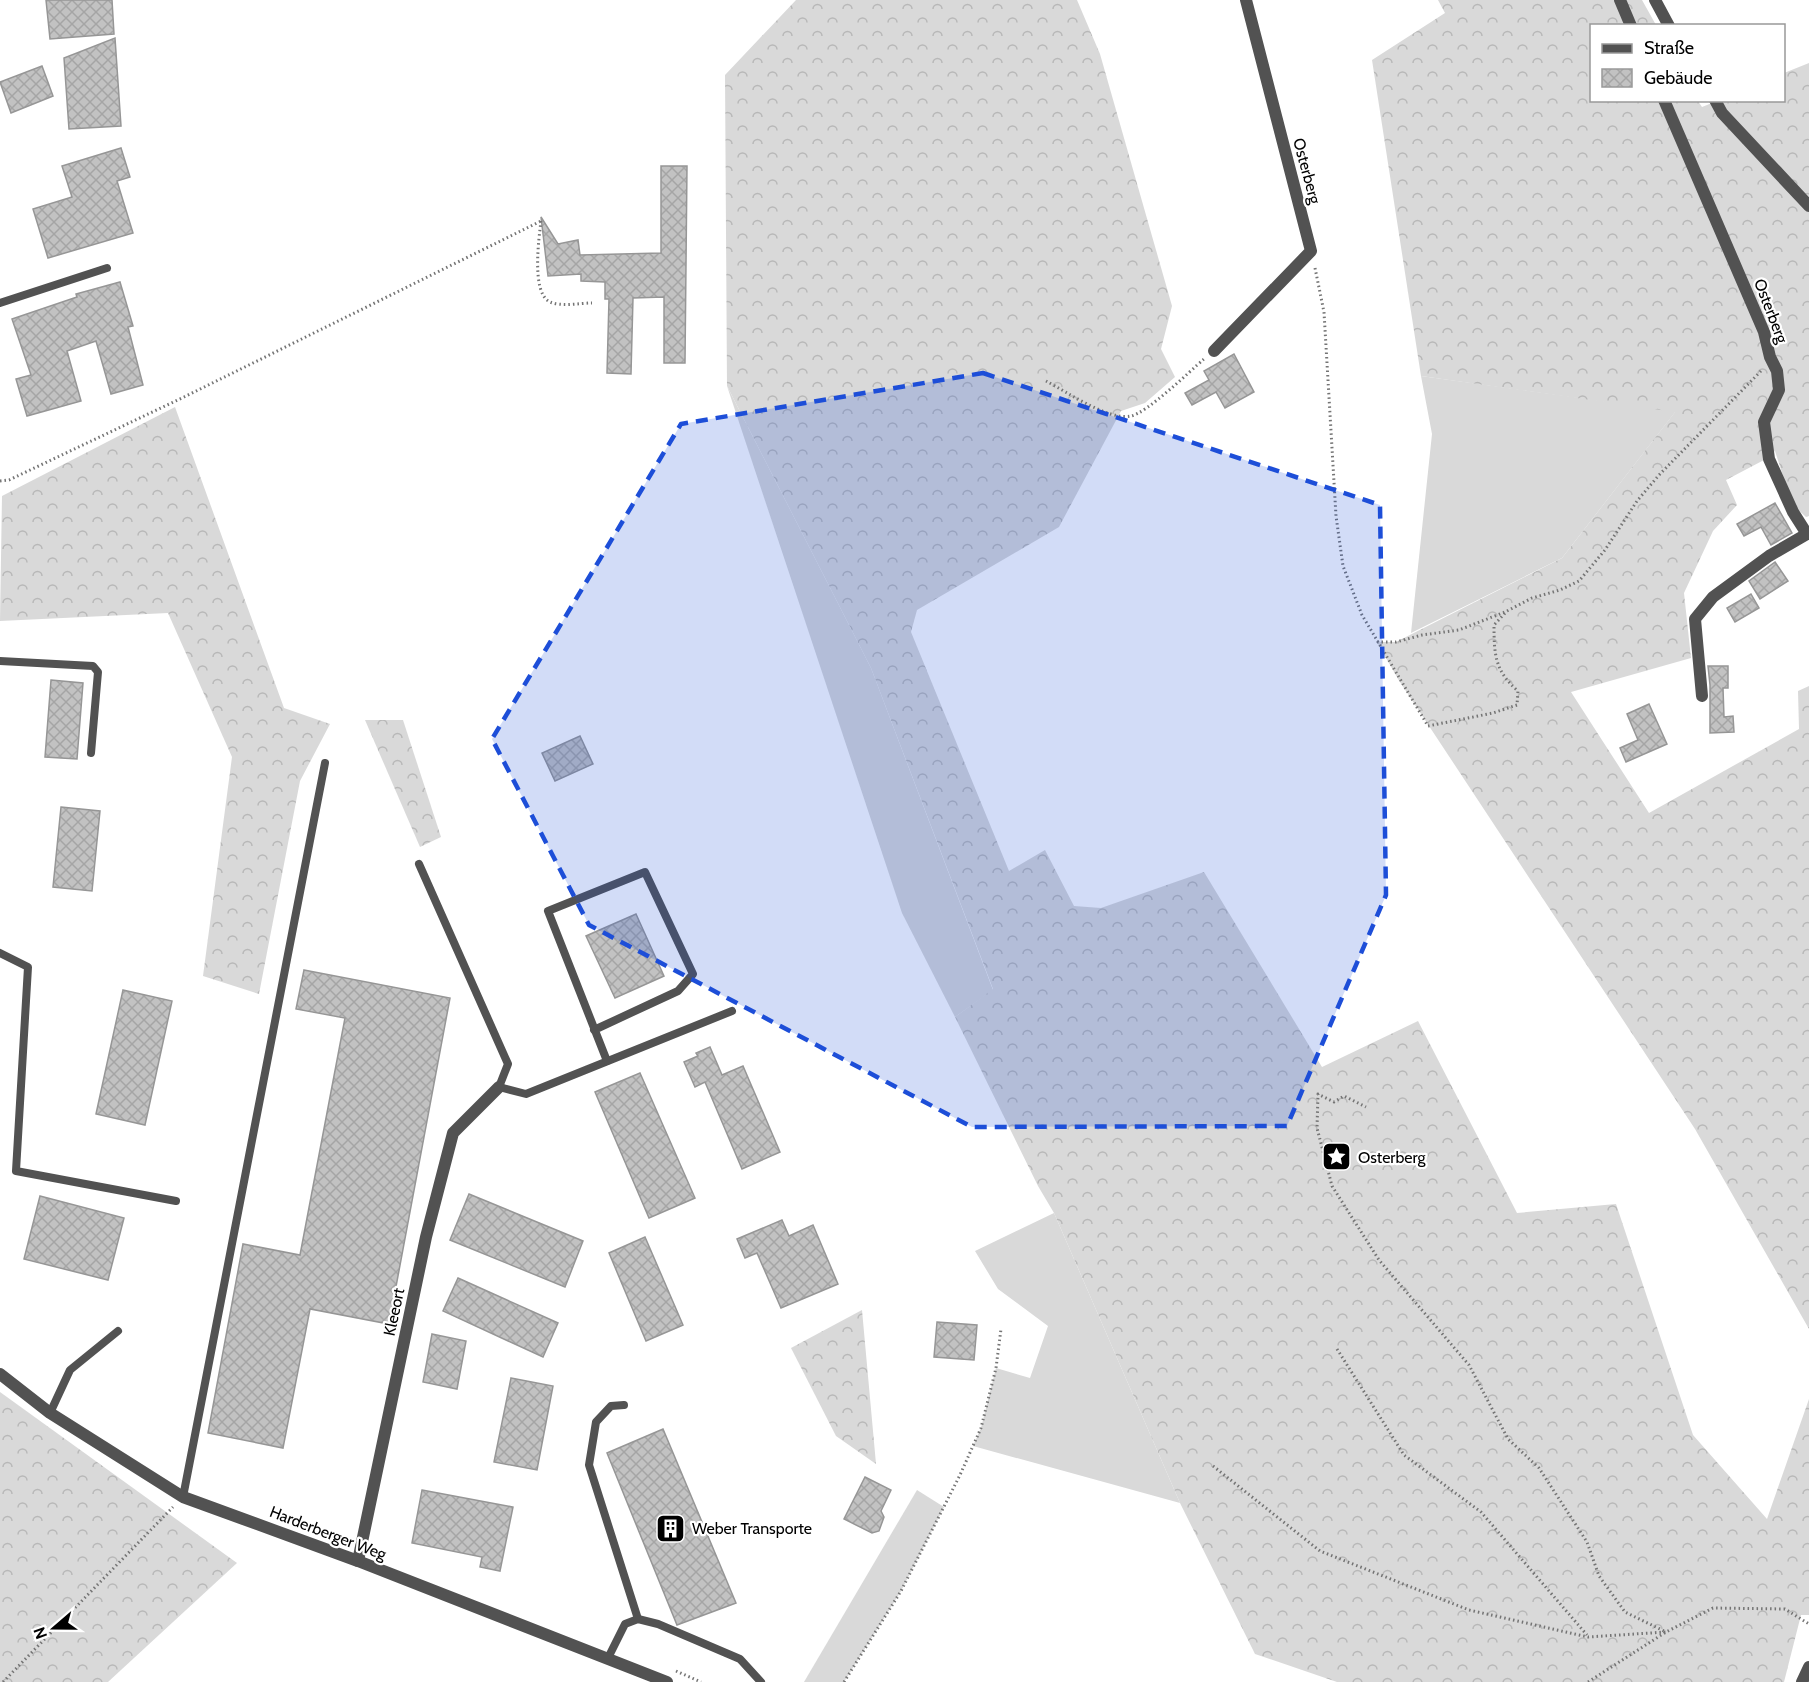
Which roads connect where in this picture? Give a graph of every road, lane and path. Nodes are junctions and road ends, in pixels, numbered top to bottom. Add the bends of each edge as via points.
1 (1246, 0) edge
2 (1620, 0) edge
3 (1655, 0) edge
4 (1630, 24) edge
5 (1669, 24) edge
6 (1665, 102) edge
7 (1715, 102) edge
8 (1809, 206) edge
9 (1311, 251) junction
10 (107, 268) dead end
11 (0, 303) edge
12 (592, 303) dead end
13 (1214, 351) joint
14 (1770, 357) junction
15 (1046, 381) dead end
16 (0, 481) edge
17 (1808, 533) edge
18 (1507, 611) junction
19 (1377, 642) junction
20 (0, 661) edge
21 (1702, 696) dead end
22 (91, 753) dead end
23 (325, 763) dead end
24 (419, 864) dead end
25 (0, 953) edge
26 (732, 1011) dead end
27 (594, 1030) junction
28 (607, 1061) junction
29 (499, 1087) junction
30 (1366, 1107) dead end
31 (176, 1202) dead end
32 (1001, 1329) dead end
33 (118, 1331) dead end
34 (1337, 1349) dead end
35 (0, 1374) edge
36 (624, 1405) dead end
37 (50, 1413) junction
38 (1214, 1466) dead end
39 (183, 1497) junction
40 (358, 1562) junction
41 (638, 1619) junction
42 (1809, 1624) edge
43 (1666, 1632) junction
44 (1588, 1637) junction
45 (608, 1658) junction
46 (1809, 1667) edge
47 (3, 1682) edge
48 (668, 1682) edge
49 (761, 1682) edge
50 (844, 1682) edge
51 (1587, 1682) edge
52 (1802, 1682) edge

1 - 9 street, Osterberg
2 - 4 street
3 - 5 street
6 - 14 street, Osterberg via 1764,333
7 - 8 street
9 - 13 street
9 - 19 path via 1324,312 1336,516 1343,566
10 - 11 lane
12 - 16 path via 550,302 543,297 538,273 541,221 184,397
13 - 15 path via 1146,410 1131,417 1110,414
14 - 17 street, Osterberg via 1777,371 1779,390 1764,422 1769,459 1792,512
14 - 18 path via 1659,475 1579,581
17 - 21 street, Osterberg via 1713,597 1695,619
18 - 19 path via 1459,630
18 - 19 path via 1494,625 1494,655 1506,680 1518,692 1517,705 1493,712 1428,726
20 - 22 lane via 93,666 98,672
23 - 39 lane
24 - 29 lane via 508,1064
25 - 31 lane via 28,967 16,1171
26 - 28 lane
27 - 27 lane via 548,911 645,872 693,974 678,991
27 - 28 lane
28 - 29 lane via 526,1094
29 - 40 street, Kleeort via 453,1133 426,1237
30 - 43 path via 1344,1096 1334,1102 1318,1094 1317,1128 1332,1186 1379,1260 1469,1365 1508,1439 1539,1468 1587,1542 1599,1576 1625,1612
32 - 50 path via 981,1428 901,1591
33 - 37 lane via 70,1370
34 - 44 path via 1404,1455 1481,1512
35 - 37 street, Harderberger Weg
36 - 41 lane via 611,1406 596,1422 589,1465
37 - 39 street, Harderberger Weg
38 - 44 path via 1320,1551 1469,1611
39 - 40 street, Harderberger Weg
39 - 47 path
40 - 45 street, Harderberger Weg
41 - 45 lane via 625,1624
41 - 49 lane via 740,1659
42 - 43 path via 1785,1609 1713,1608
43 - 44 path
43 - 51 path
45 - 48 street, Harderberger Weg
46 - 52 street

